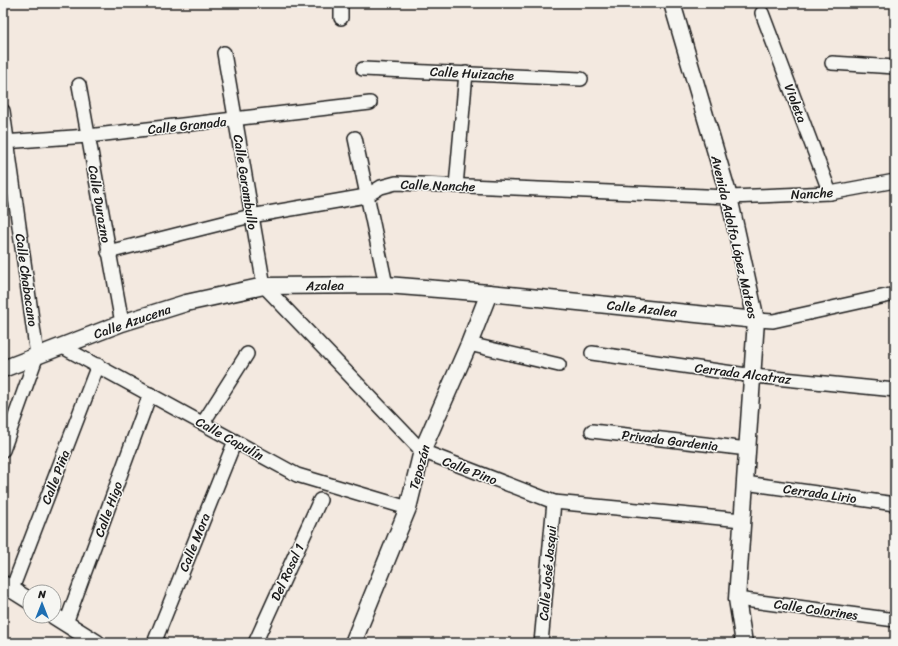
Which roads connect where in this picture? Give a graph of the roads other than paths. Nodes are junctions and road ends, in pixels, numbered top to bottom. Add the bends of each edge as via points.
1 (341, 3) edge
2 (672, 3) edge
3 (762, 13) dead end
4 (341, 18) dead end
5 (224, 53) dead end
6 (832, 63) dead end
7 (895, 68) edge
8 (363, 69) dead end
9 (466, 73) junction
10 (581, 79) dead end
11 (79, 85) dead end
12 (370, 103) dead end
13 (3, 111) edge
14 (236, 120) junction
15 (88, 136) junction
16 (355, 138) dead end
17 (5, 142) edge
18 (895, 181) edge
19 (456, 186) junction
20 (830, 193) junction
21 (366, 196) junction
22 (729, 196) junction
23 (251, 216) junction
24 (108, 252) junction
25 (386, 285) junction
26 (264, 286) junction
27 (489, 293) junction
28 (895, 294) edge
29 (756, 320) junction
30 (122, 323) junction
31 (469, 344) junction
32 (61, 346) junction
33 (592, 353) dead end
34 (247, 354) dead end
35 (37, 355) junction
36 (98, 365) junction
37 (559, 365) dead end
38 (3, 369) edge
39 (754, 376) junction
40 (895, 390) edge
41 (150, 394) junction
42 (203, 424) junction
43 (592, 431) dead end
44 (235, 441) junction
45 (748, 449) junction
46 (3, 450) edge
47 (422, 451) junction
48 (745, 483) junction
49 (320, 500) dead end
50 (554, 502) junction
51 (895, 504) edge
52 (408, 508) junction
53 (742, 520) junction
54 (8, 587) edge
55 (22, 595) edge
56 (737, 599) junction
57 (62, 614) edge
58 (62, 620) edge
59 (895, 620) edge
60 (97, 643) edge
61 (154, 643) edge
62 (255, 643) edge
63 (353, 643) edge
64 (541, 643) edge
65 (744, 643) edge

1 - 4 street
2 - 22 street, Avenida Adolfo López Mateos
3 - 20 street, Violeta
5 - 14 street, Calle Garambullo
6 - 7 street
8 - 9 street, Calle Huizache
9 - 10 street, Calle Huizache
9 - 19 street
11 - 15 street, Calle Durazno
12 - 14 street, Calle Granada
13 - 17 street, Calle Chabacano
14 - 15 street, Calle Granada
14 - 23 street, Calle Garambullo
15 - 17 street, Calle Granada
15 - 24 street, Calle Durazno
16 - 21 street
17 - 35 street, Calle Chabacano
18 - 20 street, Nanche
19 - 21 street, Calle Nanche via 396,183 381,187
19 - 22 street, Calle Nanche
20 - 22 street, Nanche
21 - 23 street, Calle Nanche
21 - 25 street
22 - 29 street, Avenida Adolfo López Mateos
23 - 24 street, Calle Nanche
23 - 26 street, Calle Garambullo
24 - 30 street, Calle Durazno
25 - 26 street, Azalea
25 - 27 street, Calle Azalea
26 - 30 street, Calle Azucena via 186,303
26 - 47 street, Calle Pino
27 - 29 street, Calle Azalea
27 - 31 street, Tepozán
28 - 29 street, Calle Azalea via 773,321
29 - 39 street, Avenida Adolfo López Mateos
30 - 32 street, Calle Azucena
31 - 37 street
31 - 47 street, Tepozán
32 - 35 street, Calle Azucena
32 - 36 street, Calle Capulín
33 - 39 street, Cerrada Alcatraz
34 - 42 street
35 - 38 street, Calle Azucena
35 - 46 street
36 - 41 street, Calle Capulín
36 - 54 street, Calle Piña
39 - 40 street, Cerrada Alcatraz
39 - 45 street, Avenida Adolfo López Mateos
41 - 42 street, Calle Capulín
41 - 57 street, Calle Higo
42 - 44 street, Calle Capulín
43 - 45 street, Privada Gardenia
44 - 52 street, Calle Capulín via 297,475
44 - 61 street, Calle Mora
45 - 48 street, Avenida Adolfo López Mateos
47 - 50 street, Calle Pino
47 - 52 street, Tepozán
48 - 51 street, Cerrada Lirio
48 - 53 street, Avenida Adolfo López Mateos
49 - 62 street, Del Rosal 1
50 - 53 street, Calle Pino
50 - 64 street, Calle José Jasqui
52 - 63 street, Tepozán
53 - 56 street, Avenida Adolfo López Mateos
54 - 55 street
56 - 59 street, Calle Colorines
56 - 65 street, Avenida Adolfo López Mateos
58 - 60 street

